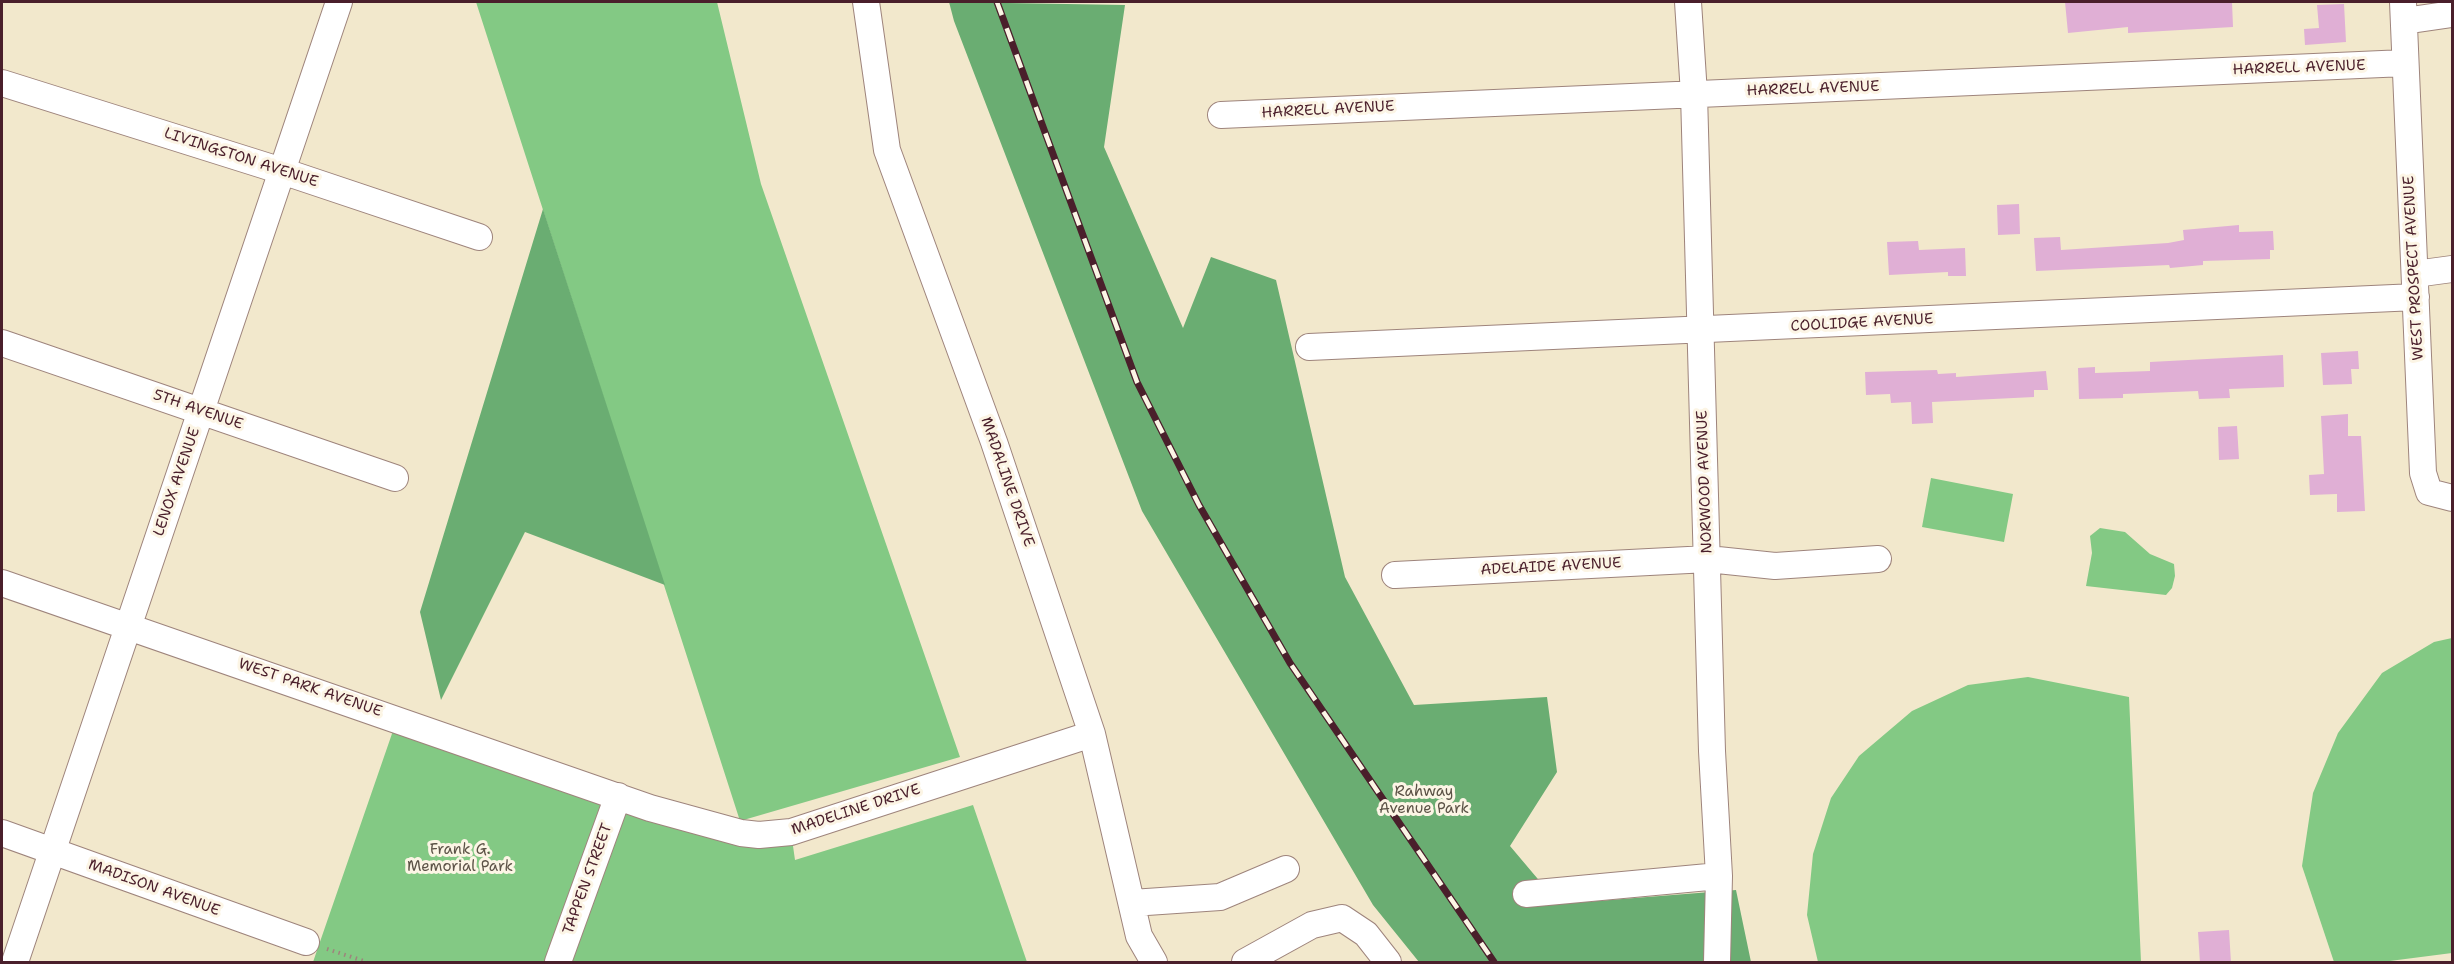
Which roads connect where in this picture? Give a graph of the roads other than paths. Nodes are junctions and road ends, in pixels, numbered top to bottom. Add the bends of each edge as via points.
1 (339, 2) edge
2 (866, 2) edge
3 (1688, 2) edge
4 (2403, 11) edge
5 (2452, 14) edge
6 (2405, 63) junction
7 (2, 83) edge
8 (1694, 94) junction
9 (1221, 115) dead end
10 (282, 171) junction
11 (479, 237) dead end
12 (2452, 268) edge
13 (2415, 285) junction
14 (1701, 330) junction
15 (2, 343) edge
16 (1309, 347) dead end
17 (201, 411) junction
18 (395, 478) dead end
19 (2452, 498) edge
20 (1708, 559) junction
21 (1878, 559) dead end
22 (1395, 575) dead end
23 (2, 583) edge
24 (129, 626) junction
25 (1092, 734) junction
26 (618, 796) junction
27 (2, 833) edge
28 (51, 851) junction
29 (1286, 869) dead end
30 (1719, 876) junction
31 (1526, 894) dead end
32 (1132, 903) junction
33 (306, 942) road end
34 (15, 963) edge
35 (558, 963) edge
36 (1154, 963) edge
37 (1245, 963) edge
38 (1388, 963) edge
39 (1717, 963) edge

1 - 10 street, LENOX AVENUE
2 - 25 street, MADALINE DRIVE via 887,150 994,442
3 - 8 street, NORWOOD AVENUE
4 - 5 street
4 - 6 street, WEST PROSPECT AVENUE
6 - 8 street, HARRELL AVENUE
6 - 13 street, WEST PROSPECT AVENUE
7 - 10 street, LIVINGSTON AVENUE
8 - 9 street, HARRELL AVENUE
8 - 14 street, NORWOOD AVENUE
10 - 11 street, LIVINGSTON AVENUE
10 - 17 street, LENOX AVENUE
12 - 13 street, COOLIDGE AVENUE
13 - 14 street, COOLIDGE AVENUE
13 - 19 street, WEST PROSPECT AVENUE via 2423,473 2429,492
14 - 16 street, COOLIDGE AVENUE
14 - 20 street, NORWOOD AVENUE
15 - 17 street, 5TH AVENUE
17 - 18 street, 5TH AVENUE
17 - 24 street, LENOX AVENUE
20 - 21 street, ADELAIDE AVENUE via 1775,566
20 - 22 street, ADELAIDE AVENUE
20 - 30 street, NORWOOD AVENUE
23 - 24 street, WEST PARK AVENUE
24 - 26 street, WEST PARK AVENUE
24 - 28 street, LENOX AVENUE
25 - 26 street, MADELINE DRIVE via 791,832 759,835 723,830
25 - 32 street, MADALINE DRIVE
26 - 35 street, TAPPEN STREET
27 - 28 street, MADISON AVENUE
28 - 33 street, MADISON AVENUE
28 - 34 street, LENOX AVENUE
29 - 32 street via 1220,897
30 - 31 street
30 - 39 street, NORWOOD AVENUE
32 - 36 street, MADALINE DRIVE via 1139,936
37 - 38 street via 1312,925 1342,918 1366,934

